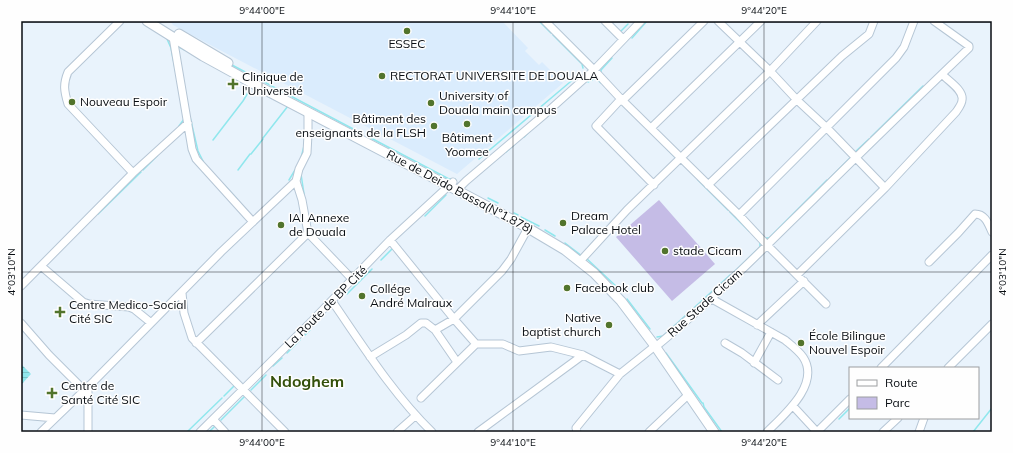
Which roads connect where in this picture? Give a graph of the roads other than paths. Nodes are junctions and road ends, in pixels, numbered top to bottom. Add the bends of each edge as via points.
1 (120, 21) edge
2 (147, 21) edge
3 (157, 21) edge
4 (546, 21) edge
5 (605, 21) edge
6 (641, 21) edge
7 (704, 21) edge
8 (718, 21) edge
9 (761, 21) edge
10 (816, 21) edge
11 (874, 21) edge
12 (914, 21) edge
13 (934, 21) edge
14 (173, 37) junction
15 (623, 39) junction
16 (741, 42) junction
17 (594, 70) junction
18 (770, 70) junction
19 (942, 74) junction
20 (622, 100) junction
21 (797, 100) junction
22 (308, 112) junction
23 (188, 123) junction
24 (651, 128) junction
25 (826, 128) junction
26 (681, 158) junction
27 (856, 158) junction
28 (133, 173) junction
29 (296, 182) junction
30 (708, 184) junction
31 (654, 185) junction
32 (455, 186) junction
33 (885, 188) junction
34 (739, 215) junction
35 (253, 222) junction
36 (528, 228) junction
37 (992, 232) edge
38 (308, 233) junction
39 (390, 240) junction
40 (767, 246) junction
41 (992, 255) edge
42 (583, 258) junction
43 (929, 262) dead end
44 (41, 266) junction
45 (797, 274) junction
46 (353, 280) junction
47 (804, 281) junction
48 (21, 286) edge
49 (182, 293) junction
50 (712, 299) junction
51 (332, 301) junction
52 (826, 304) dead end
53 (454, 319) junction
54 (150, 322) junction
55 (21, 323) edge
56 (992, 324) edge
57 (757, 325) junction
58 (435, 330) junction
59 (770, 332) junction
60 (196, 343) junction
61 (725, 343) dead end
62 (476, 344) junction
63 (657, 345) junction
64 (583, 355) junction
65 (370, 358) junction
66 (456, 362) junction
67 (754, 363) junction
68 (885, 367) edge
69 (949, 367) edge
70 (620, 374) junction
71 (778, 380) dead end
72 (86, 388) junction
73 (244, 389) junction
74 (688, 395) junction
75 (421, 398) dead end
76 (849, 400) edge
77 (794, 406) junction
78 (21, 414) edge
79 (415, 416) junction
80 (55, 418) junction
81 (213, 419) junction
82 (897, 419) edge
83 (924, 419) edge
84 (715, 429) edge
85 (41, 432) edge
86 (88, 432) edge
87 (200, 432) edge
88 (225, 432) edge
89 (285, 432) edge
90 (397, 432) edge
91 (432, 432) edge
92 (478, 432) edge
93 (577, 432) edge
94 (649, 432) edge
95 (767, 432) edge
96 (817, 432) edge
97 (883, 432) edge
98 (919, 432) edge

1 - 28 street via 68,72 64,80 64,91 68,104
2 - 14 main road, Rue de Deido Bassa(N°1.878)
3 - 32 main road
4 - 17 street
5 - 15 street
6 - 15 street, La Route de BP Cité
7 - 20 street
8 - 16 street
9 - 16 street
10 - 18 street
11 - 21 street via 869,34 842,56
12 - 25 street via 904,47 896,58
13 - 19 street, Rue Stade Cicam via 969,47
14 - 22 main road, Rue de Deido Bassa(N°1.878) via 203,56
14 - 23 street
15 - 17 street, La Route de BP Cité
16 - 18 street
16 - 24 street
17 - 20 street
17 - 32 street, La Route de BP Cité via 545,114
18 - 21 street
18 - 26 street
19 - 27 street, Rue Stade Cicam
19 - 33 street via 962,95 962,102 949,121
20 - 24 street
20 - 31 street via 596,126
21 - 25 street
21 - 30 street
22 - 29 street via 307,153 298,169
22 - 32 main road, Rue de Deido Bassa(N°1.878)
23 - 28 street
23 - 35 street via 196,159
24 - 26 street
25 - 27 street
25 - 34 street
26 - 30 street
26 - 31 street
27 - 33 street
27 - 40 street, Rue Stade Cicam
28 - 44 street
29 - 35 street
29 - 38 street
30 - 34 street
31 - 42 street
32 - 36 main road, Rue de Deido Bassa(N°1.878)
32 - 39 street, La Route de BP Cité
32 - 42 main road via 550,236
33 - 45 street
34 - 40 street
35 - 49 street
36 - 53 street via 507,265
36 - 63 main road, Rue de Deido Bassa(N°1.878) via 565,250 594,273
37 - 43 street via 986,219 975,214
38 - 46 street
38 - 60 street
39 - 46 street, La Route de BP Cité
39 - 53 street
40 - 45 street
40 - 50 street, Rue Stade Cicam
41 - 68 street
42 - 63 main road via 620,292
44 - 48 street
44 - 54 street via 83,302 129,307
45 - 47 street
46 - 51 street, La Route de BP Cité
47 - 52 street
47 - 57 street
49 - 54 street
49 - 60 street via 184,313 190,334
50 - 57 street
50 - 63 street, Rue Stade Cicam
51 - 65 street
51 - 73 street, La Route de BP Cité
53 - 58 street
53 - 62 street
54 - 72 street
55 - 72 street via 49,355
56 - 69 street
57 - 59 street
58 - 65 street via 426,323 421,323
58 - 66 street
59 - 67 street
59 - 77 street via 785,340 804,358 807,369 804,388
60 - 73 street
61 - 67 street
62 - 64 street via 503,344 519,351 548,347
62 - 66 street
63 - 70 street, Rue Stade Cicam
63 - 74 main road, Rue de Deido Bassa(N°1.878)
63 - 84 main road
64 - 70 street
64 - 92 street
65 - 79 street
66 - 75 street
67 - 71 street
70 - 93 street, Rue Stade Cicam via 576,428
72 - 80 street
72 - 86 street
73 - 81 street, La Route de BP Cité
73 - 89 street
74 - 84 main road, Rue de Deido Bassa(N°1.878)
74 - 94 street
76 - 96 street
77 - 95 street
77 - 96 street
78 - 80 street
79 - 90 street
79 - 91 street
80 - 85 street
81 - 87 street, La Route de BP Cité
81 - 88 street
82 - 97 street
83 - 98 street

